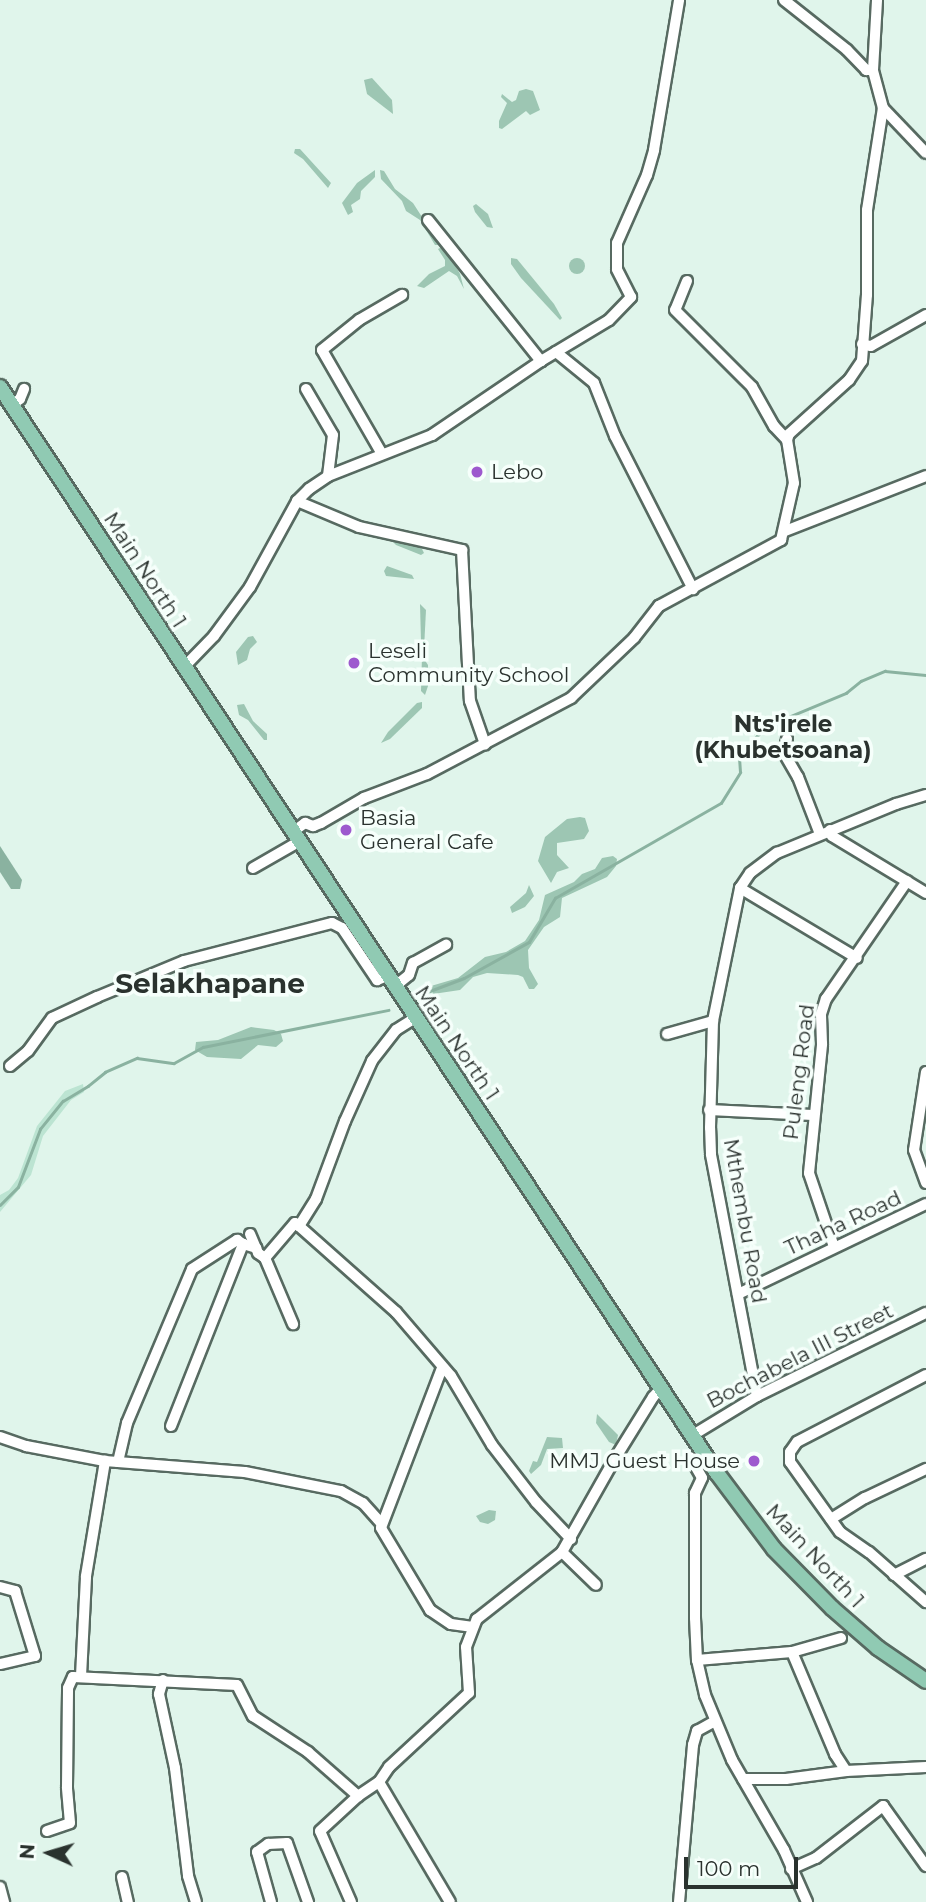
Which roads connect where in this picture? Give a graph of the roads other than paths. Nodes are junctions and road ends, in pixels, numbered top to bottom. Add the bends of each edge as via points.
1 (680, 0) edge
2 (784, 0) edge
3 (877, 0) edge
4 (873, 70) junction
5 (883, 108) junction
6 (926, 153) edge
7 (428, 220) dead end
8 (687, 281) dead end
9 (402, 295) dead end
10 (926, 315) edge
11 (862, 344) junction
12 (556, 352) junction
13 (541, 361) junction
14 (0, 387) edge
15 (24, 389) dead end
16 (306, 389) dead end
17 (12, 405) junction
18 (787, 440) junction
19 (382, 454) junction
20 (328, 476) junction
21 (926, 476) edge
22 (297, 501) junction
23 (785, 531) junction
24 (692, 589) junction
25 (184, 667) junction
26 (787, 738) dead end
27 (485, 744) junction
28 (926, 795) edge
29 (825, 832) junction
30 (297, 836) junction
31 (253, 868) dead end
32 (907, 881) junction
33 (740, 888) junction
34 (926, 893) edge
35 (446, 945) dead end
36 (857, 958) junction
37 (391, 982) junction
38 (415, 1018) junction
39 (713, 1021) junction
40 (667, 1034) dead end
41 (10, 1066) dead end
42 (926, 1072) edge
43 (709, 1110) junction
44 (813, 1115) junction
45 (926, 1184) edge
46 (926, 1204) edge
47 (299, 1226) junction
48 (246, 1239) junction
49 (834, 1247) junction
50 (265, 1258) junction
51 (738, 1294) junction
52 (926, 1313) edge
53 (293, 1324) dead end
54 (442, 1368) junction
55 (926, 1375) edge
56 (662, 1387) junction
57 (757, 1396) junction
58 (171, 1426) dead end
59 (693, 1435) junction
60 (0, 1437) edge
61 (690, 1457) dead end
62 (105, 1461) junction
63 (118, 1462) junction
64 (710, 1462) junction
65 (926, 1469) edge
66 (697, 1471) junction
67 (831, 1519) junction
68 (382, 1524) junction
69 (571, 1539) junction
70 (562, 1552) junction
71 (926, 1559) edge
72 (894, 1575) junction
73 (596, 1585) dead end
74 (0, 1587) edge
75 (926, 1602) edge
76 (473, 1627) junction
77 (841, 1638) dead end
78 (792, 1652) junction
79 (697, 1660) junction
80 (0, 1664) edge
81 (81, 1676) junction
82 (163, 1680) junction
83 (926, 1681) edge
84 (715, 1721) junction
85 (926, 1767) edge
86 (846, 1771) junction
87 (743, 1779) junction
88 (379, 1782) junction
89 (358, 1796) junction
90 (47, 1831) dead end
91 (926, 1866) edge
92 (791, 1869) junction
93 (122, 1877) dead end
94 (0, 1887) edge
95 (4, 1902) edge
96 (128, 1902) edge
97 (196, 1902) edge
98 (271, 1902) edge
99 (308, 1902) edge
100 (351, 1902) edge
101 (450, 1902) edge
102 (678, 1902) edge
103 (807, 1902) edge

1 - 12 street via 654,150 617,243 617,270 631,298 609,320
2 - 4 street via 866,71
3 - 4 street
4 - 5 street
5 - 6 street
5 - 11 street via 867,210
7 - 13 street
8 - 18 street via 675,310 752,387
9 - 19 street via 321,350
10 - 11 street via 871,346
11 - 18 street via 858,370
12 - 13 street
12 - 24 street via 594,383 615,436
13 - 19 street via 432,435
14 - 17 main road, Main North 1
15 - 17 street
16 - 20 street via 334,435
17 - 25 main road, Main North 1
18 - 23 street via 794,483
19 - 20 street
20 - 22 street
21 - 23 street
22 - 25 street via 250,587
22 - 27 street via 359,527 462,550 470,701
23 - 24 street via 781,540 757,555
24 - 27 street via 659,606 634,638 570,698
25 - 30 main road, Main North 1
26 - 29 street via 784,753
27 - 30 street via 427,774 364,798 321,823 305,823
28 - 29 street
29 - 32 street
29 - 33 street via 760,864
30 - 31 street
30 - 37 main road, Main North 1
32 - 34 street
32 - 36 street, Puleng Road
33 - 36 street
33 - 39 street, Mthembu Road
35 - 37 street via 413,964 409,975
36 - 44 street, Puleng Road via 826,999 821,1014
37 - 38 main road, Main North 1
37 - 41 street via 377,980 342,928 332,923 184,961 97,997 52,1018 28,1051
38 - 47 street via 396,1030 372,1061 316,1199
38 - 56 main road, Main North 1
39 - 40 street
39 - 43 street, Mthembu Road
42 - 45 street via 914,1150
43 - 44 street
43 - 51 street, Mthembu Road via 711,1154
44 - 49 street, Puleng Road via 809,1172
46 - 49 street, Thaha Road
47 - 50 street via 295,1223
47 - 54 street via 396,1312
48 - 50 street
48 - 58 street
48 - 63 street via 191,1269 127,1423
49 - 51 street, Thaha Road
50 - 53 street
51 - 57 street, Mthembu Road
52 - 57 street, Bochabela III Street
54 - 68 street
54 - 69 street via 492,1445 557,1528
55 - 67 street via 797,1442 790,1452 790,1462
56 - 59 main road, Main North 1
56 - 69 street via 614,1460
57 - 59 street, Bochabela III Street
59 - 64 main road, Main North 1
60 - 62 street
61 - 66 street
62 - 63 street
62 - 81 street via 86,1576
63 - 68 street via 244,1472 341,1491 363,1503
64 - 66 street
64 - 83 main road, Main North 1 via 760,1533 807,1584 878,1648
65 - 67 street
66 - 79 street via 702,1478 695,1493
67 - 72 street via 840,1532
68 - 76 street via 430,1610 452,1624
69 - 70 street
70 - 73 street
70 - 76 street via 477,1619
71 - 72 street
72 - 75 street
74 - 80 street via 15,1591 35,1656
76 - 88 street via 466,1647 469,1693 389,1767
77 - 78 street
78 - 79 street
78 - 86 street
79 - 84 street
81 - 82 street
81 - 90 street via 69,1680 68,1688 70,1823
82 - 89 street via 237,1685 253,1716 308,1752
82 - 97 street via 159,1694
84 - 87 street
84 - 102 street via 701,1726 692,1745
85 - 86 street
86 - 87 street
87 - 92 street
88 - 89 street
88 - 101 street
89 - 100 street via 320,1831
91 - 92 street via 883,1806 816,1858
92 - 103 street
93 - 96 street
94 - 95 street
98 - 99 street via 257,1852 268,1844 287,1843

